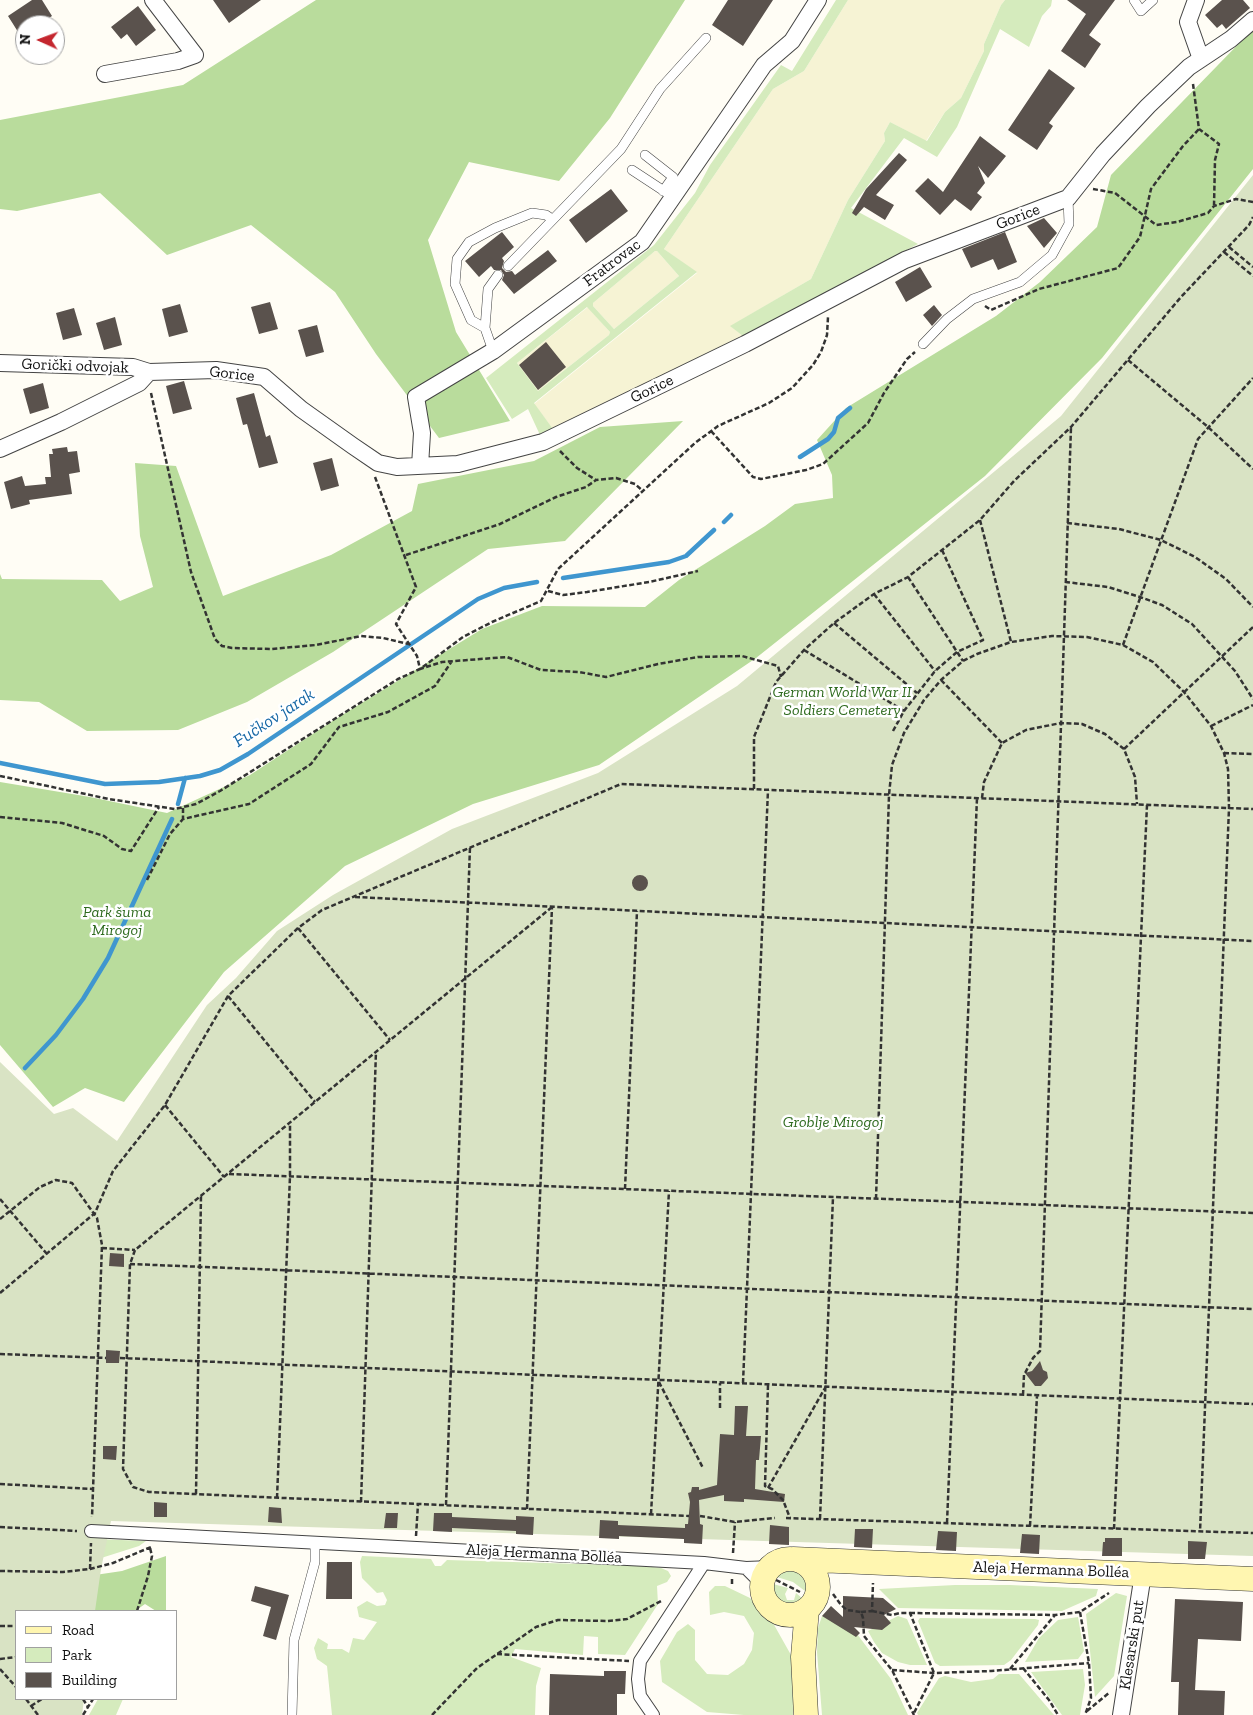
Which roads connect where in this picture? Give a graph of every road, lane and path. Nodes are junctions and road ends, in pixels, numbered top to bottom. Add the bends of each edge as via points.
1 (153, 0) edge
2 (818, 0) edge
3 (1134, 0) edge
4 (1153, 0) edge
5 (1196, 0) edge
6 (1253, 20) edge
7 (706, 38) dead end
8 (1195, 63) junction
9 (105, 74) dead end
10 (1199, 129) junction
11 (645, 155) dead end
12 (632, 170) dead end
13 (1080, 183) junction
14 (668, 194) junction
15 (1068, 198) junction
16 (1253, 202) edge
17 (1214, 206) junction
18 (1146, 215) junction
19 (1253, 216) edge
20 (552, 219) junction
21 (1249, 224) junction
22 (1253, 228) edge
23 (1229, 247) junction
24 (1224, 252) junction
25 (508, 266) dead end
26 (1253, 267) edge
27 (498, 275) dead end
28 (1253, 276) edge
29 (980, 297) junction
30 (827, 301) junction
31 (485, 328) junction
32 (923, 344) joint
33 (493, 351) junction
34 (1128, 360) junction
35 (0, 363) edge
36 (148, 373) junction
37 (1253, 378) edge
38 (1070, 427) junction
39 (1208, 427) junction
40 (711, 431) junction
41 (552, 437) junction
42 (0, 449) edge
43 (420, 466) junction
44 (372, 469) dead end
45 (1253, 469) edge
46 (596, 480) junction
47 (643, 491) junction
48 (980, 520) junction
49 (1067, 523) junction
50 (1161, 540) junction
51 (942, 550) junction
52 (405, 555) junction
53 (698, 570) dead end
54 (908, 577) junction
55 (1065, 582) junction
56 (548, 591) junction
57 (874, 594) junction
58 (1140, 597) junction
59 (1253, 607) edge
60 (834, 623) junction
61 (1253, 627) edge
62 (1064, 637) junction
63 (1011, 642) junction
64 (408, 644) junction
65 (1123, 645) junction
66 (804, 650) junction
67 (957, 652) junction
68 (1221, 656) junction
69 (452, 661) junction
70 (963, 661) junction
71 (420, 669) junction
72 (936, 671) junction
73 (782, 677) junction
74 (941, 680) junction
75 (1184, 692) junction
76 (917, 693) junction
77 (1253, 699) edge
78 (1253, 705) edge
79 (904, 712) junction
80 (1061, 723) junction
81 (1211, 726) junction
82 (893, 731) dead end
83 (1002, 743) junction
84 (1124, 749) junction
85 (1224, 753) junction
86 (1253, 754) edge
87 (0, 776) edge
88 (754, 789) junction
89 (768, 790) junction
90 (889, 795) junction
91 (977, 798) junction
92 (982, 798) junction
93 (1058, 801) junction
94 (1137, 804) junction
95 (1147, 805) junction
96 (159, 807) junction
97 (183, 808) junction
98 (1229, 808) junction
99 (1253, 809) edge
100 (0, 816) edge
101 (183, 819) junction
102 (470, 847) junction
103 (147, 880) dead end
104 (353, 897) junction
105 (468, 903) junction
106 (552, 907) junction
107 (637, 911) junction
108 (762, 917) junction
109 (885, 923) junction
110 (972, 927) junction
111 (298, 928) junction
112 (1054, 931) junction
113 (1141, 935) junction
114 (1224, 939) junction
115 (1253, 941) edge
116 (465, 978) junction
117 (228, 996) junction
118 (390, 1040) junction
119 (376, 1052) junction
120 (315, 1102) junction
121 (165, 1105) junction
122 (290, 1122) junction
123 (227, 1174) junction
124 (290, 1176) junction
125 (224, 1177) junction
126 (372, 1180) junction
127 (458, 1183) junction
128 (540, 1186) junction
129 (626, 1189) junction
130 (668, 1191) junction
131 (749, 1194) junction
132 (201, 1196) junction
133 (833, 1197) junction
134 (0, 1199) edge
135 (876, 1199) junction
136 (960, 1202) junction
137 (1045, 1205) junction
138 (1128, 1208) junction
139 (10, 1211) junction
140 (1213, 1212) junction
141 (95, 1213) junction
142 (1253, 1213) edge
143 (0, 1219) edge
144 (102, 1248) junction
145 (135, 1250) junction
146 (47, 1254) junction
147 (130, 1264) junction
148 (200, 1267) junction
149 (286, 1270) junction
150 (369, 1274) junction
151 (454, 1277) junction
152 (536, 1280) junction
153 (663, 1286) junction
154 (747, 1289) junction
155 (829, 1292) junction
156 (0, 1293) edge
157 (956, 1298) junction
158 (1042, 1301) junction
159 (1124, 1304) junction
160 (1209, 1308) junction
161 (1253, 1309) edge
162 (0, 1354) edge
163 (97, 1357) junction
164 (106, 1358) dead end
165 (120, 1358) dead end
166 (127, 1359) junction
167 (198, 1362) junction
168 (282, 1365) junction
169 (366, 1368) junction
170 (451, 1372) junction
171 (533, 1375) junction
172 (658, 1380) junction
173 (720, 1383) junction
174 (742, 1384) junction
175 (768, 1385) junction
176 (825, 1387) junction
177 (953, 1392) junction
178 (1023, 1395) junction
179 (1037, 1396) junction
180 (1120, 1399) junction
181 (1205, 1402) junction
182 (1253, 1404) edge
183 (720, 1408) dead end
184 (704, 1468) dead end
185 (0, 1484) edge
186 (768, 1488) junction
187 (93, 1489) junction
188 (196, 1494) junction
189 (277, 1498) junction
190 (361, 1502) junction
191 (418, 1504) junction
192 (446, 1505) junction
193 (527, 1509) junction
194 (650, 1514) junction
195 (689, 1516) dead end
196 (700, 1516) dead end
197 (775, 1518) dead end
198 (786, 1518) dead end
199 (790, 1518) junction
200 (820, 1519) junction
201 (947, 1523) junction
202 (1030, 1526) junction
203 (0, 1527) edge
204 (1114, 1529) junction
205 (91, 1532) junction
206 (1200, 1532) junction
207 (1253, 1534) edge
208 (168, 1535) junction
209 (315, 1542) junction
210 (416, 1547) junction
211 (150, 1548) junction
212 (793, 1560) junction
213 (849, 1562) junction
214 (704, 1563) junction
215 (746, 1568) junction
216 (90, 1569) junction
217 (0, 1571) edge
218 (1143, 1574) junction
219 (768, 1577) junction
220 (1253, 1579) edge
221 (689, 1583) junction
222 (873, 1583) dead end
223 (1114, 1589) dead end
224 (815, 1596) junction
225 (137, 1610) edge
226 (776, 1611) junction
227 (872, 1611) junction
228 (861, 1612) junction
229 (1080, 1612) junction
230 (910, 1613) junction
231 (1055, 1615) junction
232 (0, 1626) edge
233 (15, 1626) edge
234 (495, 1654) junction
235 (15, 1657) edge
236 (803, 1657) junction
237 (0, 1659) edge
238 (640, 1661) junction
239 (1089, 1663) junction
240 (1023, 1668) junction
241 (0, 1669) edge
242 (892, 1670) junction
243 (1010, 1670) junction
244 (934, 1673) junction
245 (1127, 1679) junction
246 (15, 1686) edge
247 (27, 1700) edge
248 (40, 1700) edge
249 (84, 1700) edge
250 (92, 1700) edge
251 (31, 1706) junction
252 (88, 1707) junction
253 (914, 1714) edge
254 (1086, 1714) edge
255 (38, 1715) edge
256 (83, 1715) edge
257 (292, 1715) edge
258 (432, 1715) edge
259 (653, 1715) edge
260 (806, 1715) edge
261 (1058, 1715) edge
262 (1121, 1715) edge

1 - 9 street via 195,55
2 - 14 street, Fratrovac via 792,41 764,65
3 - 4 lane via 1141,11
5 - 8 street via 1188,22
6 - 8 street
7 - 20 lane via 660,88 621,149
8 - 10 path
8 - 13 street via 1148,106
10 - 17 path via 1219,144 1215,160
10 - 18 path via 1182,146 1151,189
11 - 14 lane via 673,177
12 - 14 lane
13 - 15 street
13 - 18 path via 1093,189 1115,192
14 - 33 street, Fratrovac via 642,242
15 - 29 lane via 1069,224 1052,255 1020,282
15 - 30 street, Gorice via 905,260
16 - 17 path via 1236,199
17 - 18 path via 1208,214 1156,225
18 - 29 path via 1140,237 1118,268 1039,289 992,310
19 - 21 path
20 - 25 lane
20 - 31 lane via 532,213 495,228 469,242 457,259 455,284 471,320
21 - 22 path
21 - 23 path
23 - 24 path
23 - 26 path
24 - 28 path
24 - 34 path
27 - 31 lane via 488,289
29 - 32 lane via 946,319
30 - 40 path via 827,335 813,366 792,388 769,403
30 - 41 street, Gorice
31 - 33 lane
32 - 40 path via 907,359 868,423 823,464 761,479 753,477
33 - 43 street, Fratrovac via 416,397 422,433
34 - 38 path
34 - 39 path
35 - 36 street, Gorički odvojak via 133,367
36 - 42 street via 139,383
36 - 43 street, Gorice via 216,370 264,378 378,463 397,467
36 - 64 path via 191,572 215,639 222,646 232,648 316,645 361,636
37 - 39 path
38 - 48 path via 1014,481
38 - 49 path
39 - 45 path
39 - 50 path via 1198,438
40 - 47 path
41 - 43 street, Gorice via 510,452 458,464
41 - 46 path via 577,468
44 - 52 path
46 - 47 path via 616,478 635,484
46 - 52 path via 500,524
47 - 56 path via 558,569
48 - 51 path
48 - 63 path
49 - 50 path via 1119,529
49 - 55 path
50 - 58 path
50 - 59 path via 1195,557 1226,579
51 - 54 path
51 - 67 path via 983,640
52 - 64 path via 416,587 396,624
53 - 56 path via 586,592 563,595
54 - 57 path
54 - 67 path
55 - 58 path via 1108,587
55 - 62 path
56 - 71 path via 541,602 463,637
57 - 60 path
57 - 72 path
58 - 65 path
58 - 68 path via 1162,605 1192,624
60 - 66 path
60 - 76 path
61 - 68 path
62 - 63 path
62 - 65 path via 1086,637
62 - 80 path
63 - 70 path
64 - 71 path via 417,656
65 - 75 path via 1153,662
66 - 73 path
66 - 79 path
67 - 70 path
67 - 72 path
68 - 75 path
68 - 77 path
69 - 71 path
69 - 73 path via 507,657 541,670 606,677 674,661 742,656 778,666
69 - 101 path via 435,686 388,712 339,727 311,764 249,804
70 - 74 path
71 - 97 path via 398,679 220,791
72 - 76 path
73 - 88 path via 776,682 754,737
74 - 83 path
74 - 90 path via 904,733 892,765
75 - 81 path
75 - 84 path
76 - 79 path
78 - 81 path
79 - 82 path
80 - 83 path via 1026,730
80 - 84 path via 1082,724 1105,734
80 - 93 path
81 - 85 path
83 - 92 path via 984,782
84 - 94 path via 1135,777
85 - 86 path
85 - 98 path
87 - 96 path
88 - 89 path
88 - 102 path via 621,784
89 - 90 path
89 - 108 path
90 - 91 path
90 - 109 path
91 - 92 path
91 - 110 path
92 - 93 path
93 - 94 path
93 - 112 path
94 - 95 path
95 - 98 path
95 - 113 path
96 - 97 path
96 - 100 path via 131,851 122,849 104,836 62,823
97 - 101 path
98 - 99 path
98 - 114 path
101 - 103 path via 170,834
102 - 104 path
102 - 105 path
104 - 105 path
104 - 111 path via 322,910
105 - 106 path
105 - 116 path
106 - 107 path
106 - 116 path
106 - 128 path
107 - 108 path
107 - 129 path
108 - 109 path
108 - 131 path
109 - 110 path
109 - 135 path
110 - 112 path
110 - 136 path
111 - 117 path
111 - 118 path
112 - 113 path
112 - 137 path
113 - 114 path
113 - 138 path
114 - 115 path
114 - 140 path
116 - 118 path
116 - 127 path
117 - 120 path
117 - 121 path
118 - 119 path
119 - 120 path
119 - 126 path
120 - 122 path
121 - 125 path
121 - 141 path via 113,1171
122 - 123 path
122 - 124 path
123 - 124 path
123 - 125 path
124 - 126 path
124 - 149 path
125 - 132 path
126 - 127 path
126 - 150 path
127 - 128 path
127 - 151 path
128 - 129 path
128 - 152 path
129 - 130 path
130 - 131 path
130 - 153 path
131 - 133 path
131 - 154 path
132 - 145 path
132 - 148 path
133 - 135 path
133 - 155 path
134 - 139 path
135 - 136 path
136 - 137 path
136 - 157 path
137 - 138 path
137 - 158 path
138 - 140 path
138 - 159 path
139 - 141 path via 40,1187 56,1180 72,1183
139 - 143 path
139 - 146 path
140 - 142 path
140 - 160 path
141 - 144 path
141 - 146 path
144 - 145 path
144 - 163 path
145 - 147 path
146 - 156 path
147 - 148 path
147 - 166 path
148 - 149 path
148 - 167 path
149 - 150 path
149 - 168 path
150 - 151 path
150 - 169 path
151 - 152 path
151 - 170 path
152 - 153 path
152 - 171 path
153 - 154 path
153 - 172 path
154 - 155 path
154 - 174 path
155 - 157 path
155 - 176 path
157 - 158 path
157 - 177 path
158 - 159 path
158 - 178 path via 1040,1351 1024,1375
159 - 160 path
159 - 180 path
160 - 161 path
160 - 181 path
162 - 163 path
163 - 164 path
163 - 187 path
165 - 166 path
166 - 167 path
166 - 188 path via 124,1469 134,1487 149,1492
167 - 168 path
167 - 188 path
168 - 169 path
168 - 189 path
169 - 170 path
169 - 190 path
170 - 171 path
170 - 192 path
171 - 172 path
171 - 193 path
172 - 173 path
172 - 184 path
172 - 194 path
173 - 174 path
173 - 183 path
174 - 175 path
175 - 176 path
175 - 186 path via 765,1486
176 - 177 path
176 - 186 path
176 - 200 path
177 - 178 path
177 - 201 path
178 - 179 path
179 - 180 path
179 - 202 path
180 - 181 path
180 - 204 path
181 - 182 path
181 - 206 path
185 - 187 path
186 - 199 path via 783,1500
187 - 205 path
188 - 189 path
189 - 190 path
190 - 191 path
191 - 192 path
191 - 210 path
192 - 193 path
193 - 194 path
194 - 195 path
196 - 197 path via 735,1522
198 - 199 path
199 - 200 path
200 - 201 path
201 - 202 path
202 - 204 path
203 - 205 path
204 - 206 path
205 - 208 street, Aleja Hermanna Bolléa
205 - 216 path
206 - 207 path
208 - 209 street, Aleja Hermanna Bolléa
208 - 211 path
209 - 210 street, Aleja Hermanna Bolléa
209 - 257 lane via 315,1562 294,1640
210 - 214 street, Aleja Hermanna Bolléa
211 - 216 path
211 - 225 path via 150,1569
212 - 213 main road, Aleja Hermanna Bolléa
212 - 219 main road, Aleja Hermanna Bolléa via 777,1562
212 - 224 main road via 812,1571
213 - 218 main road, Aleja Hermanna Bolléa
213 - 224 main road
214 - 215 street, Aleja Hermanna Bolléa
214 - 221 street
215 - 219 street, Aleja Hermanna Bolléa
215 - 219 street
216 - 217 path
218 - 220 main road, Aleja Hermanna Bolléa
218 - 245 street, Klesarski put
219 - 224 path
219 - 226 main road via 766,1601
221 - 234 path via 671,1597 627,1619 558,1620 536,1626
221 - 238 street
222 - 227 path
223 - 229 path
224 - 226 main road via 789,1615
224 - 228 path via 847,1610
224 - 236 main road
226 - 236 main road via 795,1638
227 - 228 path
227 - 230 path via 892,1615
228 - 242 path via 864,1636
229 - 231 path
229 - 239 path
230 - 231 path
230 - 244 path
231 - 243 path
232 - 233 path
234 - 238 path
234 - 258 path
235 - 237 path
236 - 260 main road
238 - 259 street via 640,1696
239 - 240 path
239 - 254 path via 1092,1698
240 - 243 path
240 - 261 path
241 - 246 path
242 - 244 path
242 - 253 path
243 - 244 path
244 - 253 path
245 - 254 path
245 - 262 street, Klesarski put
247 - 251 path
248 - 251 path
249 - 252 path
250 - 252 path
251 - 255 path
252 - 256 path

